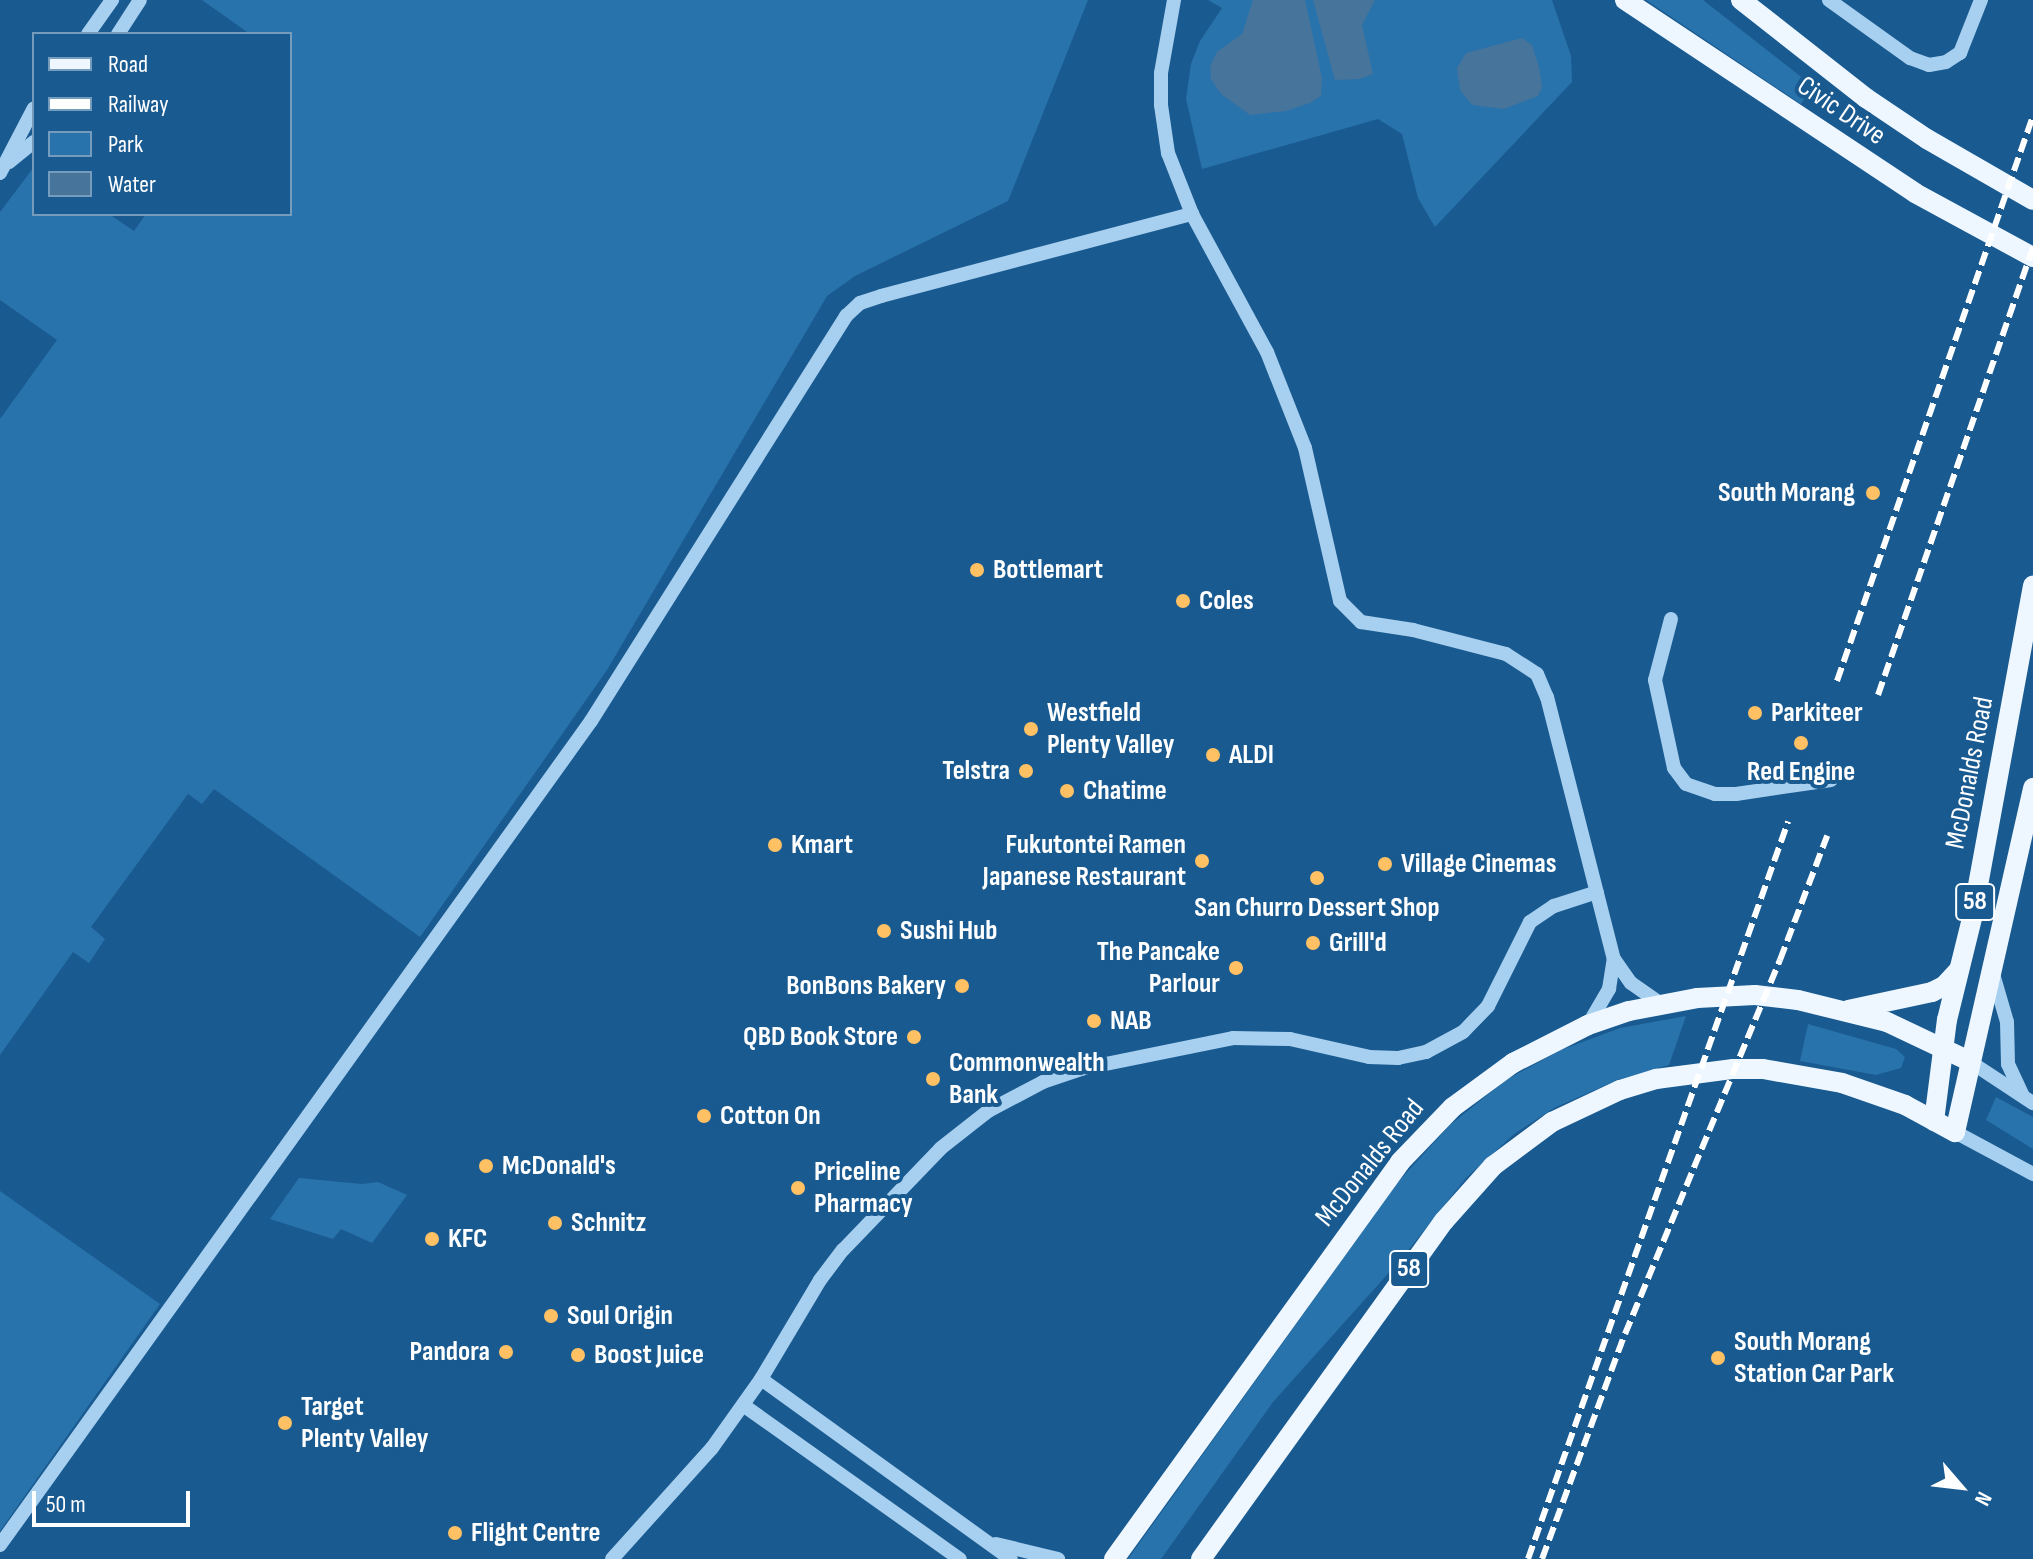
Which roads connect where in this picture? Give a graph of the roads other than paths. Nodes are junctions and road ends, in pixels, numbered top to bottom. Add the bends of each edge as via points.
1 (112, 0) edge
2 (140, 0) edge
3 (1174, 0) edge
4 (1625, 0) edge
5 (1741, 0) edge
6 (1829, 0) edge
7 (1981, 0) edge
8 (89, 32) edge
9 (119, 32) edge
10 (32, 112) edge
11 (32, 144) edge
12 (3, 169) edge
13 (2033, 200) edge
14 (1192, 214) junction
15 (2033, 257) edge
16 (2033, 586) edge
17 (1671, 619) dead end
18 (1831, 780) dead end
19 (2033, 788) edge
20 (1597, 892) junction
21 (1614, 959) junction
22 (1959, 971) junction
23 (1993, 974) junction
24 (1660, 1003) junction
25 (1845, 1011) junction
26 (1588, 1025) junction
27 (1943, 1046) junction
28 (1969, 1061) junction
29 (2028, 1099) edge
30 (1934, 1121) junction
31 (1955, 1132) junction
32 (2033, 1174) edge
33 (761, 1379) junction
34 (743, 1405) junction
35 (987, 1542) junction
36 (0, 1545) edge
37 (1114, 1556) edge
38 (612, 1559) edge
39 (960, 1559) edge
40 (1011, 1559) edge
41 (1058, 1559) edge
42 (1201, 1559) edge

1 - 8 street
2 - 9 street
3 - 14 street via 1161,105 1168,153
4 - 15 main road, Civic Drive via 1864,160 1957,218
5 - 13 main road, Civic Drive via 1866,98
6 - 7 street via 1910,58 1937,65 1960,53
10 - 12 street
11 - 12 street
14 - 20 street via 1258,334 1305,448 1343,606 1369,624 1506,654 1537,674
14 - 36 street via 881,296 860,303 846,316 591,721
16 - 22 main road, McDonalds Road / 58
17 - 18 street via 1655,680 1678,776 1715,794
19 - 23 main road, 58
20 - 21 street
20 - 33 street via 1554,906 1530,922 1488,1006 1463,1032 1426,1052 1369,1057 1300,1041 1233,1038 1081,1069 1012,1097 941,1148 843,1250
21 - 24 street via 1631,983
21 - 26 street via 1609,989
22 - 25 main road, McDonalds Road / 58 via 1932,992
22 - 27 main road, McDonalds Road / 58
23 - 28 main road, 58
23 - 29 street via 2005,1011 2010,1071
24 - 25 main road, McDonalds Road / 58 via 1755,995
24 - 26 main road, McDonalds Road / 58
25 - 27 main road, McDonalds Road / 58
26 - 37 main road, McDonalds Road / 58 via 1513,1063 1425,1132
27 - 28 main road, McDonalds Road / 58
27 - 30 main road, McDonalds Road / 58
28 - 29 street
28 - 31 main road, 58
30 - 31 main road, 58
30 - 42 main road, 58 via 1842,1083 1763,1069 1676,1076 1620,1090 1531,1136 1493,1166 1444,1221
31 - 32 street
33 - 34 street
33 - 35 street
34 - 38 street via 698,1465
34 - 39 street
35 - 40 street
35 - 41 street

